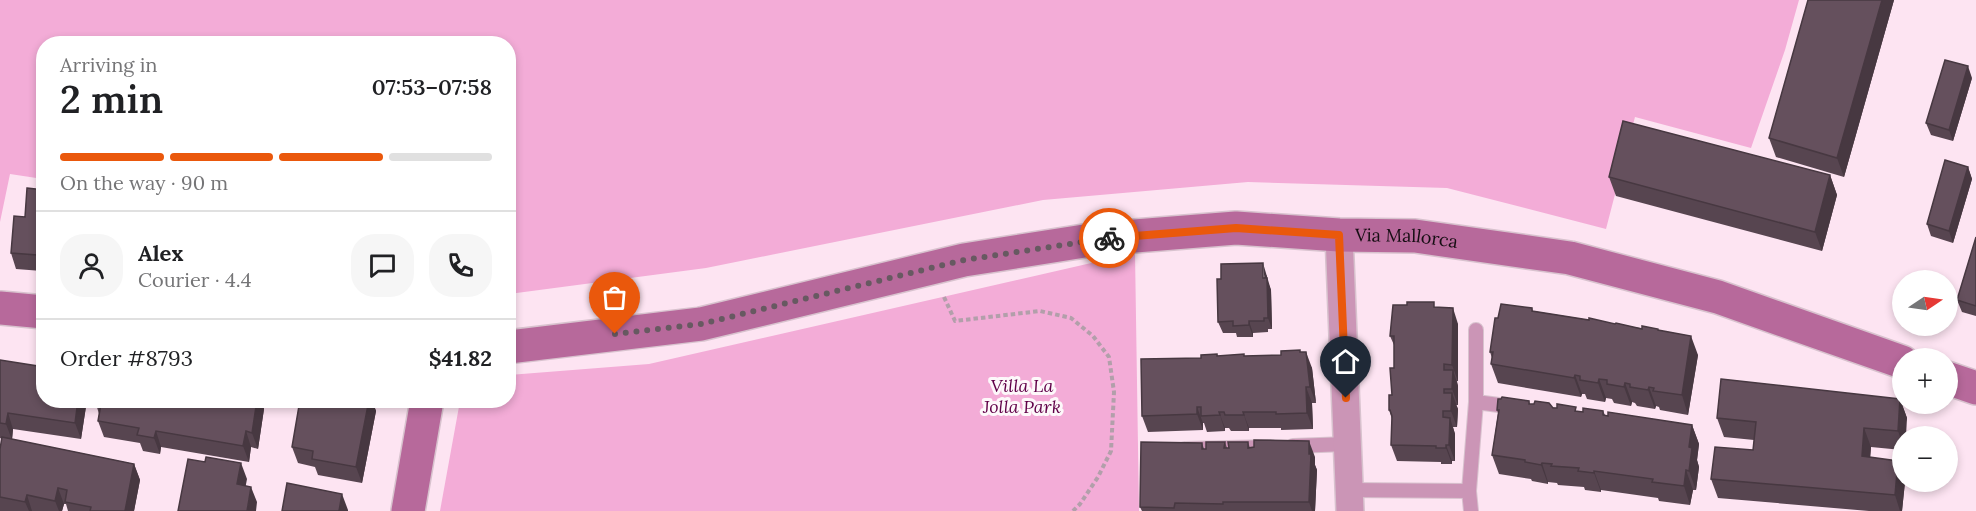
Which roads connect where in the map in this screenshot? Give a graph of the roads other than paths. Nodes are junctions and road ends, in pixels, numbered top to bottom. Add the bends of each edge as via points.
1 (1339, 235) junction
2 (0, 308) edge
3 (36, 311) edge
4 (1476, 330) dead end
5 (516, 345) edge
6 (1892, 358) edge
7 (1958, 382) edge
8 (1976, 388) edge
9 (1476, 402) junction
10 (426, 408) edge
11 (1533, 410) edge
12 (1347, 444) junction
13 (1173, 450) edge
14 (1468, 491) junction
15 (1349, 501) edge
16 (408, 511) edge
17 (1471, 511) edge

1 - 5 street, Via Mallorca via 1236,228 1097,239 964,260 701,324
1 - 6 street, Via Mallorca via 1415,236 1570,258 1718,297
1 - 12 street
2 - 3 street
4 - 9 lane
7 - 8 street
9 - 11 lane
9 - 14 lane
10 - 16 street
12 - 13 lane
12 - 15 street
14 - 15 lane
14 - 17 lane

